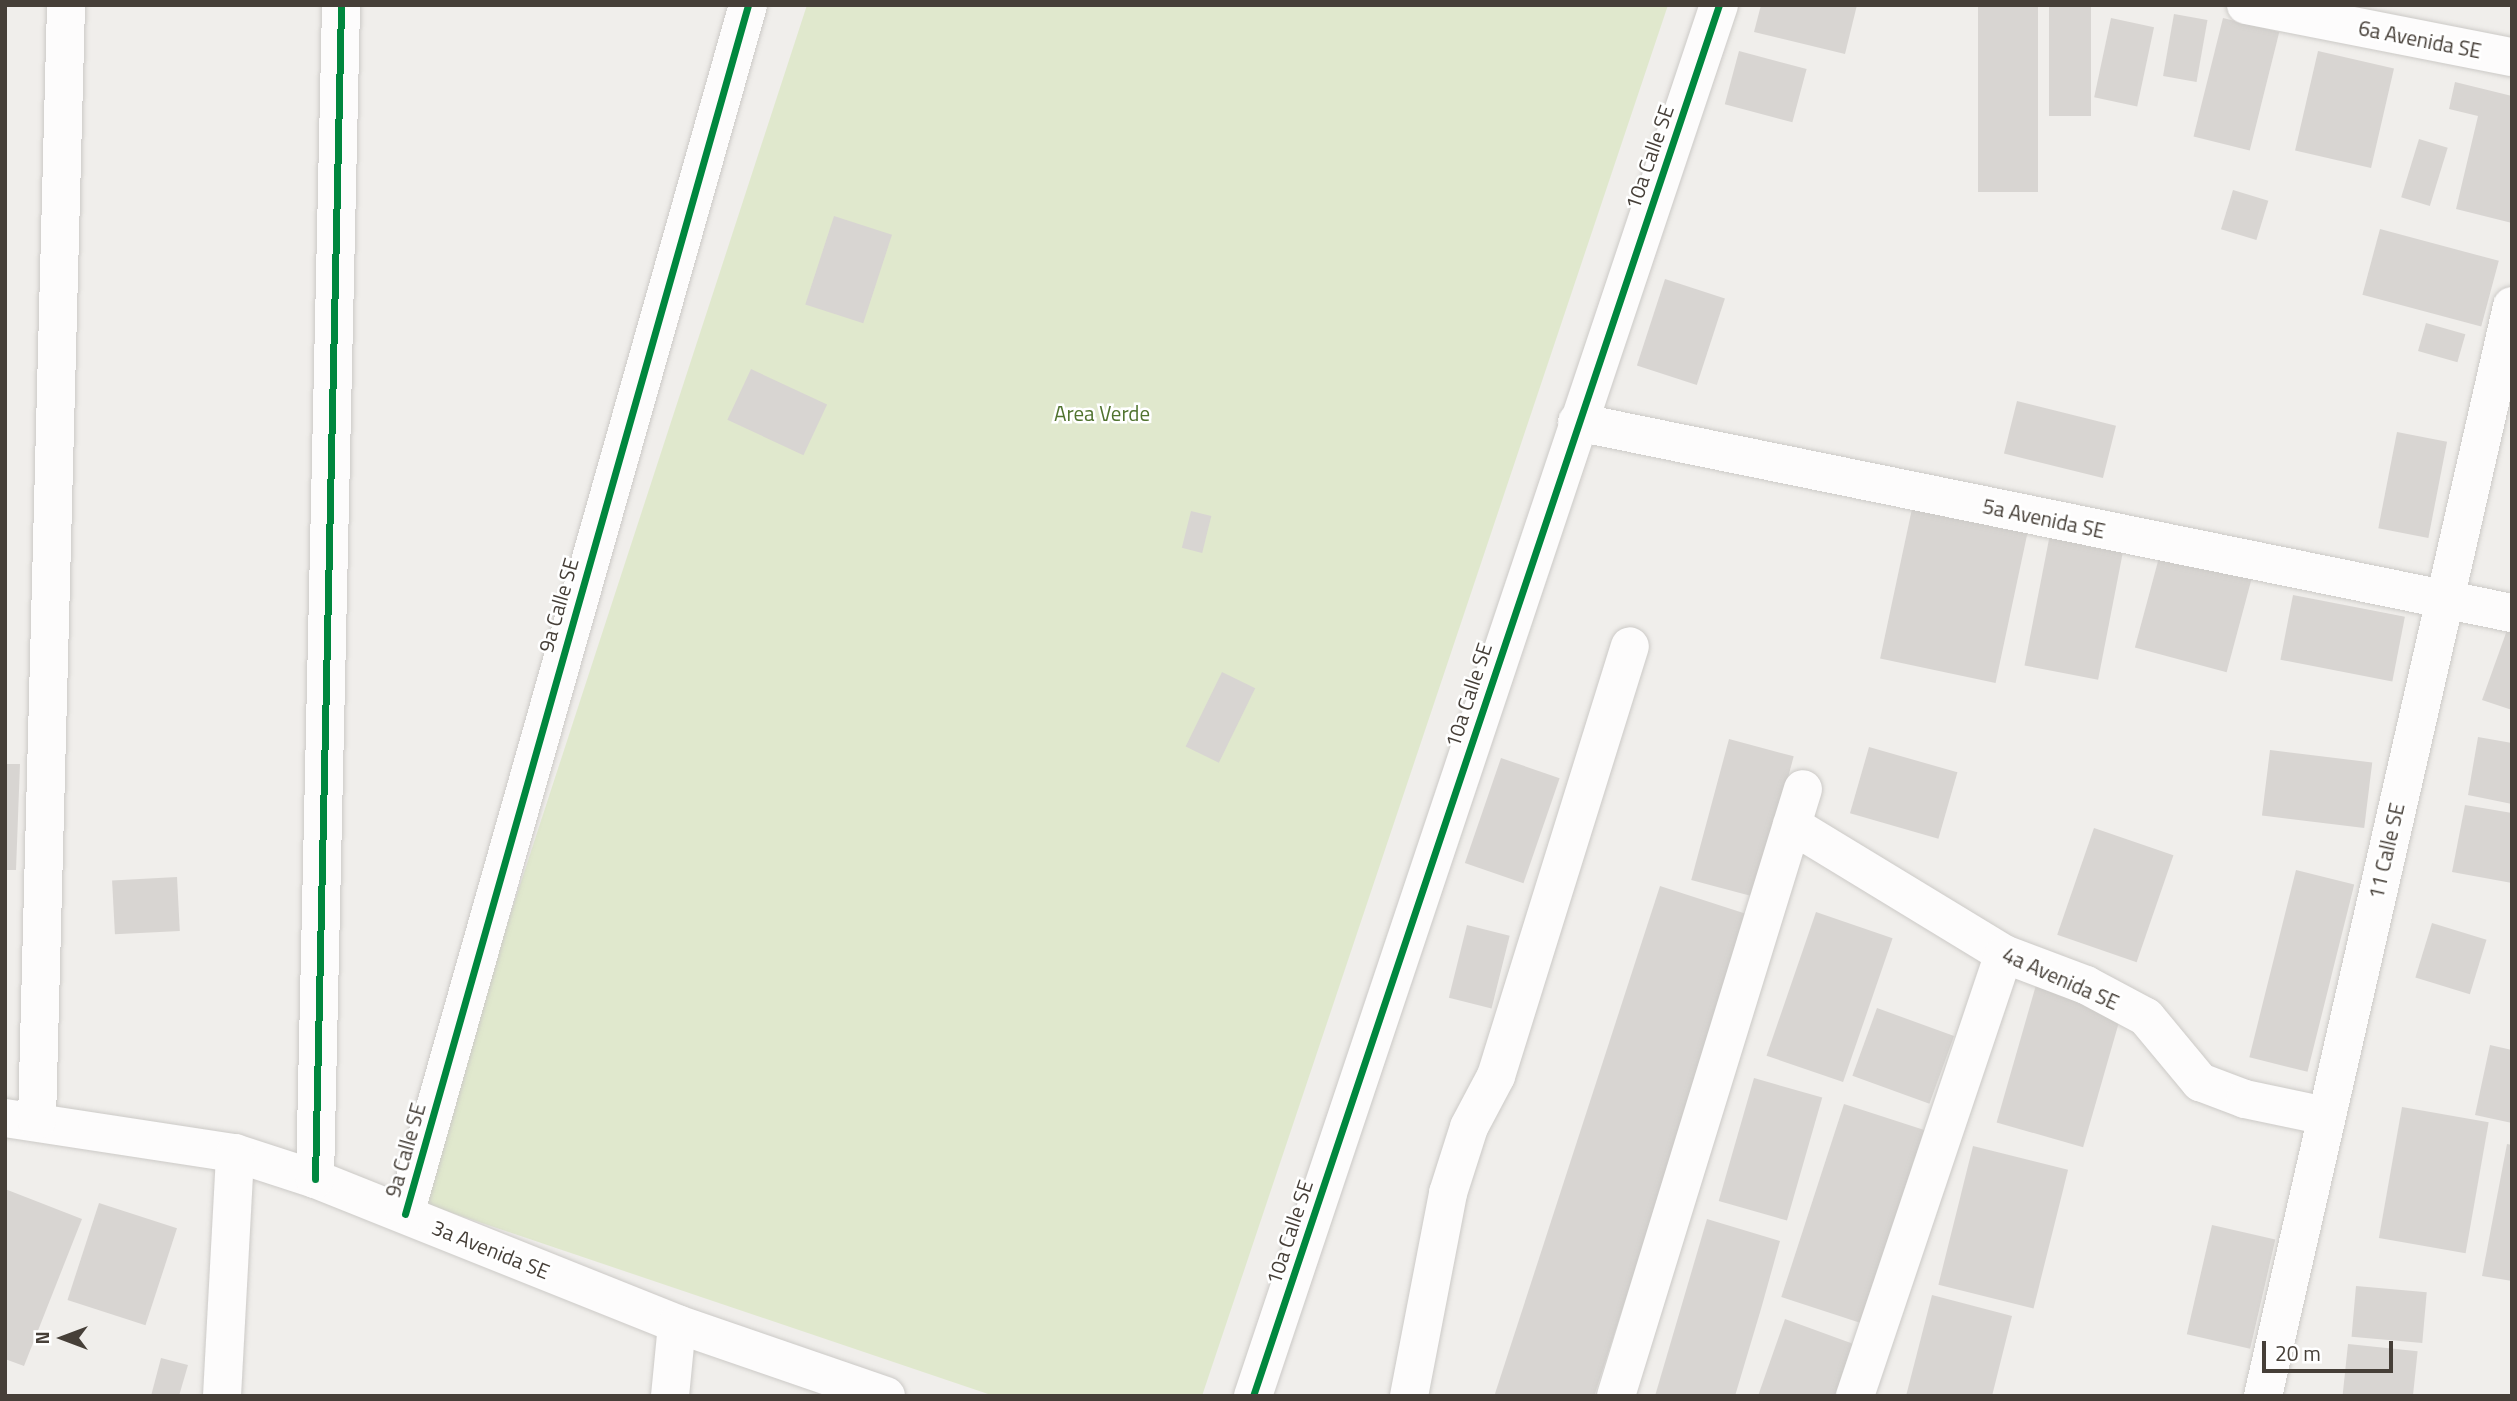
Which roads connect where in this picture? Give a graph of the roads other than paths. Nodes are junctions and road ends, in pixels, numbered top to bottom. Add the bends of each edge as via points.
1 (66, 5) edge
2 (341, 5) edge
3 (748, 5) edge
4 (1719, 5) edge
5 (2246, 5) edge
6 (2512, 57) edge
7 (2512, 306) edge
8 (1577, 422) junction
9 (2443, 600) junction
10 (2512, 612) edge
11 (1630, 646) dead end
12 (2004, 954) junction
13 (2326, 1115) junction
14 (21, 1119) edge
15 (234, 1153) junction
16 (316, 1179) junction
17 (405, 1214) junction
18 (677, 1324) junction
19 (222, 1396) edge
20 (670, 1396) edge
21 (886, 1396) edge
22 (1253, 1396) edge
23 (1409, 1396) edge
24 (1616, 1396) edge
25 (1855, 1396) edge
26 (2263, 1396) edge

1 - 14 street
2 - 16 street
3 - 17 street, 9a Calle SE
4 - 8 street, 10a Calle SE
5 - 6 street, 6a Avenida SE
7 - 9 street, 11 Calle SE
8 - 9 street, 5a Avenida SE
8 - 22 street, 10a Calle SE
9 - 10 street, 5a Avenida SE
9 - 13 street, 11 Calle SE
11 - 23 street via 1496,1076 1469,1127 1448,1192
12 - 13 street, 4a Avenida SE via 2086,985 2146,1017 2200,1082 2245,1099
12 - 24 street, 4a Avenida SE via 1797,807
12 - 25 street
13 - 26 street, 11 Calle SE
14 - 15 street, 3a Avenida SE
15 - 16 street, 3a Avenida SE
15 - 19 street
16 - 17 street, 3a Avenida SE
17 - 18 street, 3a Avenida SE
18 - 20 street
18 - 21 street, 3a Avenida SE

